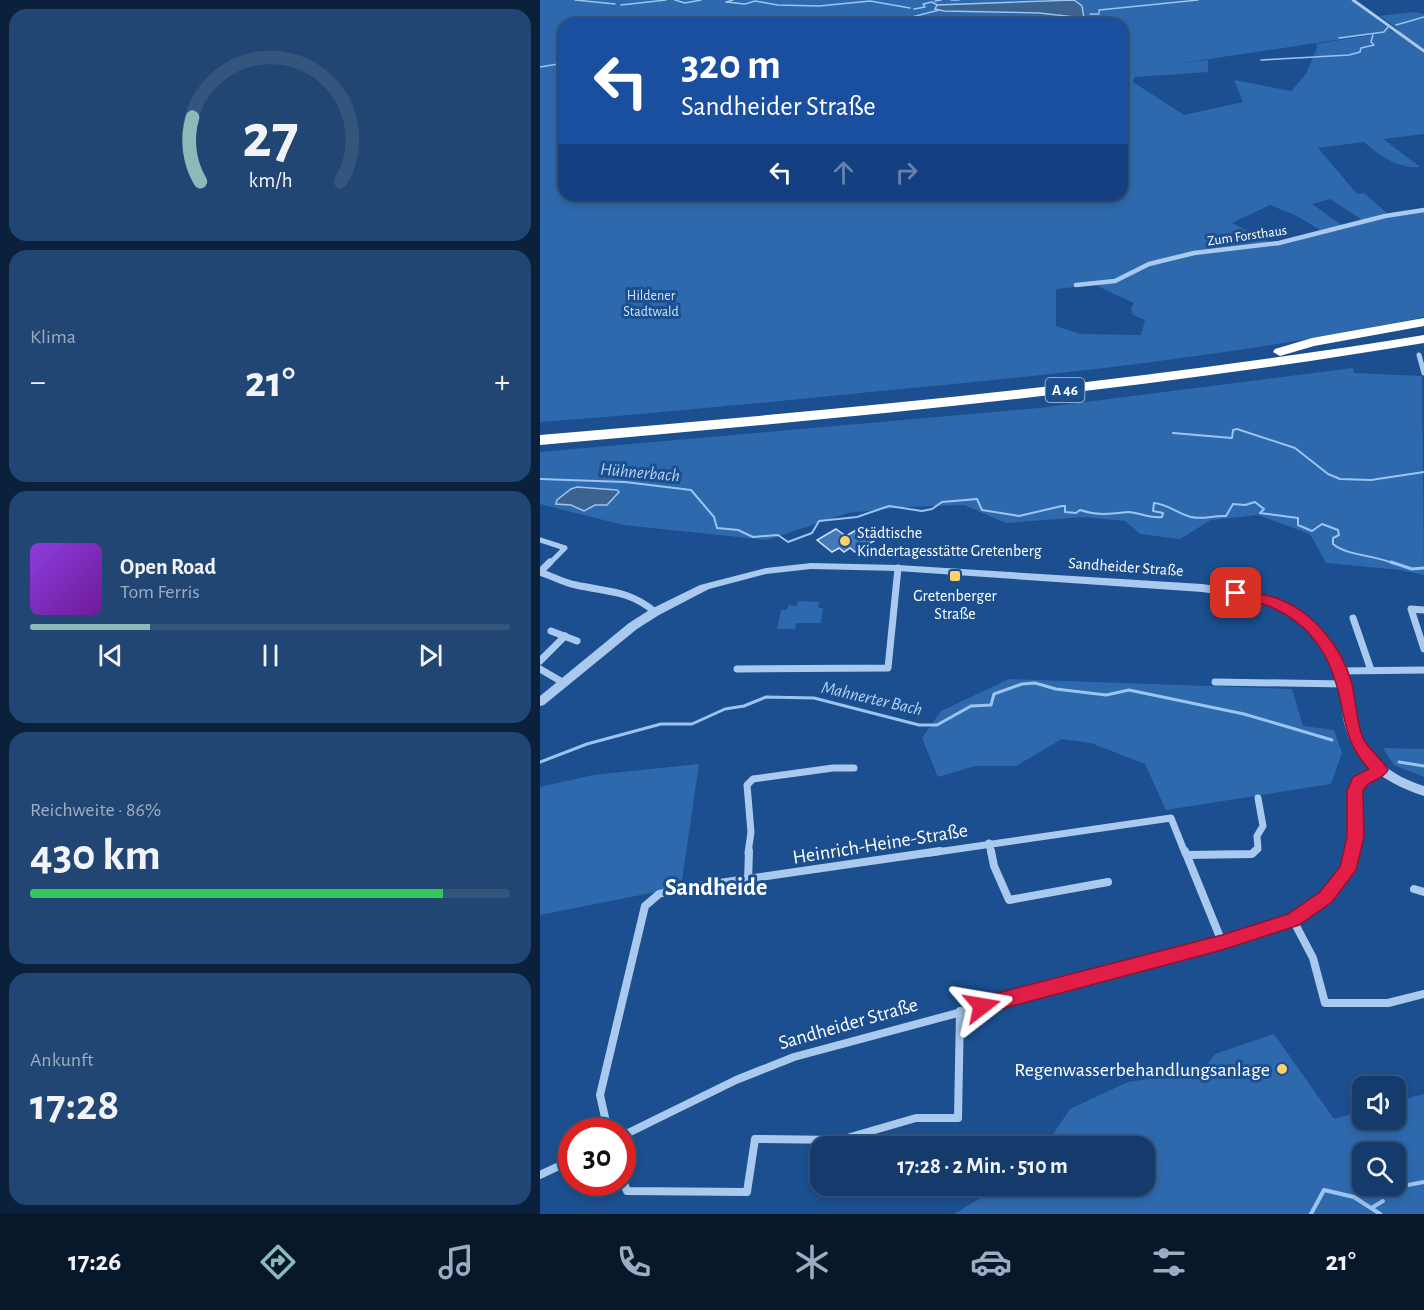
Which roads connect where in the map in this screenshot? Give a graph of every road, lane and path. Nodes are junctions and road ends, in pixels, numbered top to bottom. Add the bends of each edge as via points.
1 (1353, 0) edge
2 (1424, 51) edge
3 (1424, 210) edge
4 (1076, 285) dead end
5 (1423, 324) edge
6 (1424, 339) edge
7 (1365, 349) junction
8 (1421, 351) edge
9 (1424, 373) edge
10 (540, 429) edge
11 (540, 440) edge
12 (540, 540) edge
13 (898, 568) junction
14 (540, 572) edge
15 (1424, 609) edge
16 (655, 612) junction
17 (1353, 618) dead end
18 (551, 631) dead end
19 (565, 636) junction
20 (577, 641) dead end
21 (1424, 649) edge
22 (540, 661) edge
23 (540, 669) edge
24 (737, 669) dead end
25 (1371, 670) junction
26 (1424, 670) edge
27 (1341, 671) junction
28 (1215, 682) dead end
29 (564, 683) junction
30 (1344, 684) junction
31 (540, 702) edge
32 (854, 768) dead end
33 (1380, 770) junction
34 (1424, 791) edge
35 (1258, 798) dead end
36 (989, 843) junction
37 (1187, 855) junction
38 (748, 880) junction
39 (1108, 882) dead end
40 (1414, 889) dead end
41 (1424, 892) edge
42 (1293, 920) junction
43 (1222, 942) junction
44 (1424, 994) edge
45 (960, 1011) junction
46 (605, 1118) edge
47 (636, 1129) edge
48 (558, 1167) edge
49 (540, 1175) edge
50 (636, 1191) edge

1 - 2 street
3 - 4 street, Zum Forsthaus via 1279,243 1194,253 1149,264 1114,281
5 - 10 highway, A 46 via 1312,342 1280,352 926,395
6 - 7 highway, A 46
7 - 8 highway
7 - 11 highway, A 46 via 989,398
8 - 9 street
12 - 14 street via 565,548
13 - 16 street, Sandheider Straße via 788,567 704,587
13 - 24 street via 888,668
13 - 27 street, Sandheider Straße via 1163,585 1247,595 1273,602 1306,621 1330,650
14 - 16 street via 574,585 620,592
15 - 21 street via 1411,609
16 - 29 street, Sandheider Straße
17 - 25 street
18 - 19 street
19 - 20 street
19 - 22 street
23 - 29 street
25 - 26 street
25 - 27 street
27 - 30 street, Sandheider Straße
28 - 30 street
29 - 31 street, Sandheider Straße
30 - 33 street, Sandheider Straße via 1354,736
32 - 38 street via 753,779 747,785 751,832
33 - 34 street, Sandheider Straße
33 - 42 street, Sandheider Straße via 1359,782 1355,791 1355,837 1347,870 1326,897
35 - 37 street via 1263,826 1252,854
36 - 37 street, Heinrich-Heine-Straße via 1171,818
36 - 38 street, Heinrich-Heine-Straße
36 - 39 street via 994,866 1010,900
37 - 43 street, Heinrich-Heine-Straße
38 - 46 street, Heinrich-Heine-Straße via 678,889 659,894 645,906 600,1095
40 - 41 street
42 - 43 street, Sandheider Straße
42 - 44 street via 1318,970 1326,1003 1388,1003
43 - 45 street, Sandheider Straße
45 - 47 street, Sandheider Straße via 794,1057 736,1080
45 - 50 street via 958,1118 916,1118 840,1140 755,1139 747,1192
48 - 49 street

